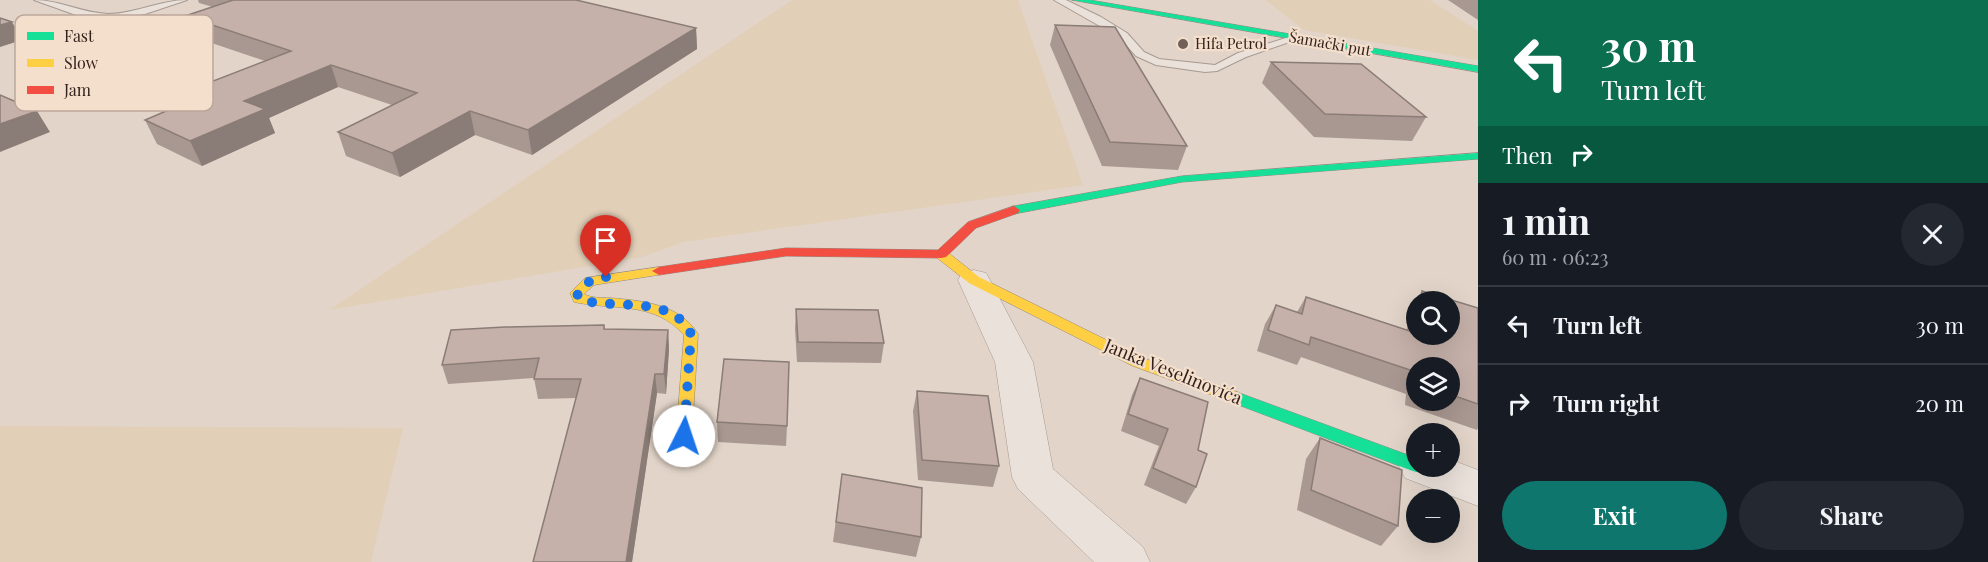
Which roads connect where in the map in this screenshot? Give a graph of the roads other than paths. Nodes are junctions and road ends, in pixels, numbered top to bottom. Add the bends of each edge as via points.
1 (39, 0) edge
2 (182, 0) edge
3 (1059, 0) edge
4 (1076, 0) edge
5 (83, 15) edge
6 (136, 15) edge
7 (1296, 38) junction
8 (1478, 69) edge
9 (1478, 156) edge
10 (941, 254) junction
11 (974, 280) junction
12 (684, 436) dead end
13 (1406, 462) edge
14 (1448, 477) edge
15 (1478, 488) edge
16 (1126, 562) edge

1 - 5 lane
2 - 6 lane
3 - 7 lane via 1123,35 1140,54 1156,62 1217,68 1242,55
4 - 7 street, Šamački put
7 - 8 street, Šamački put
9 - 10 street via 1182,179 1014,210 972,225
10 - 11 street, Janka Veselinovića
10 - 12 street via 786,252 590,281 577,293 579,299 646,306 685,322 691,334
11 - 13 street, Janka Veselinovića via 1138,362
11 - 16 street via 1014,362 1032,477
14 - 15 street, Janka Veselinovića

